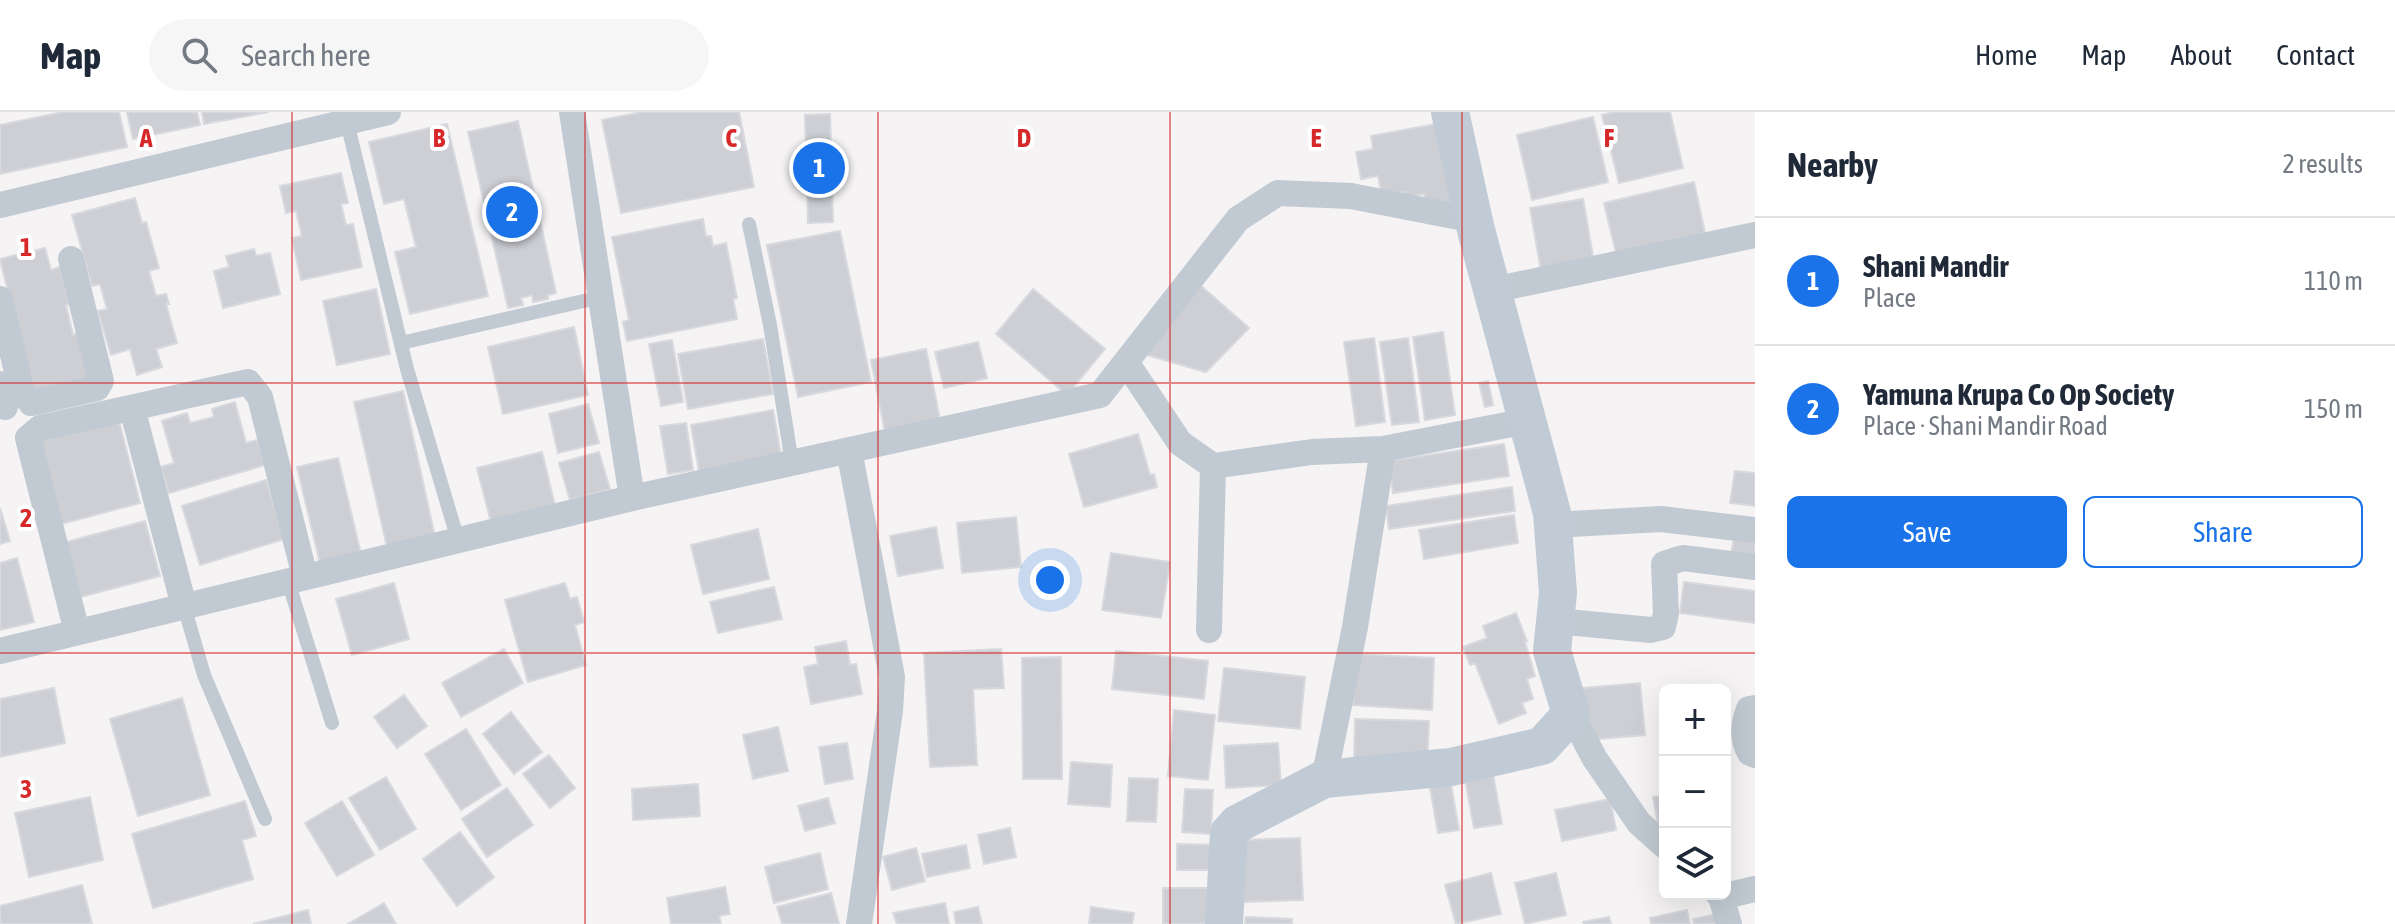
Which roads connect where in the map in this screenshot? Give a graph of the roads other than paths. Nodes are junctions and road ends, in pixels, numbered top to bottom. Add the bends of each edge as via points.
1 (388, 112) edge
2 (572, 112) edge
3 (1450, 112) edge
4 (347, 122) junction
5 (0, 205) edge
6 (1474, 220) junction
7 (749, 224) dead end
8 (1755, 235) edge
9 (71, 259) dead end
10 (1493, 290) junction
11 (601, 297) junction
12 (0, 299) edge
13 (401, 343) junction
14 (1126, 362) junction
15 (132, 408) junction
16 (1527, 421) junction
17 (1383, 449) junction
18 (849, 450) junction
19 (792, 463) junction
20 (1213, 466) junction
21 (632, 498) junction
22 (1553, 525) junction
23 (37, 528) dead end
24 (1755, 530) edge
25 (458, 540) junction
26 (1755, 567) edge
27 (297, 579) junction
28 (184, 606) junction
29 (1556, 621) junction
30 (1209, 630) dead end
31 (70, 634) junction
32 (0, 651) edge
33 (1755, 708) edge
34 (1571, 714) junction
35 (332, 723) dead end
36 (1755, 755) edge
37 (1324, 779) junction
38 (265, 819) dead end
39 (1659, 841) edge
40 (1755, 889) edge
41 (1731, 894) edge
42 (1720, 900) edge
43 (859, 924) edge
44 (1224, 924) edge
45 (1729, 924) edge

1 - 4 street
2 - 11 street
3 - 6 street
4 - 5 street
4 - 13 lane
6 - 10 street
6 - 14 street via 1351,196 1278,193 1238,219
7 - 19 lane
8 - 10 street
9 - 12 street via 101,381 97,388 31,403 21,389
10 - 16 street
11 - 13 lane
11 - 21 street
13 - 25 lane
14 - 18 street via 1100,395
14 - 20 street via 1180,443
15 - 27 street via 248,382 260,397
15 - 28 street
15 - 31 street via 40,428 28,438
16 - 17 street
16 - 22 street
17 - 20 street via 1312,452
17 - 37 street
18 - 19 street
18 - 43 street via 892,677
19 - 21 street
20 - 30 street
21 - 25 street
22 - 24 street via 1661,519
22 - 29 street
23 - 31 street
25 - 27 street
26 - 29 street via 1683,558 1664,564 1663,627
27 - 28 street
27 - 35 lane
28 - 31 street
28 - 38 lane via 204,675
29 - 34 street via 1552,651
31 - 32 street
33 - 36 street via 1749,709 1743,726 1747,748
34 - 37 street via 1542,746 1451,767
34 - 39 street via 1639,823
37 - 44 street via 1229,833
40 - 41 street
42 - 45 street

